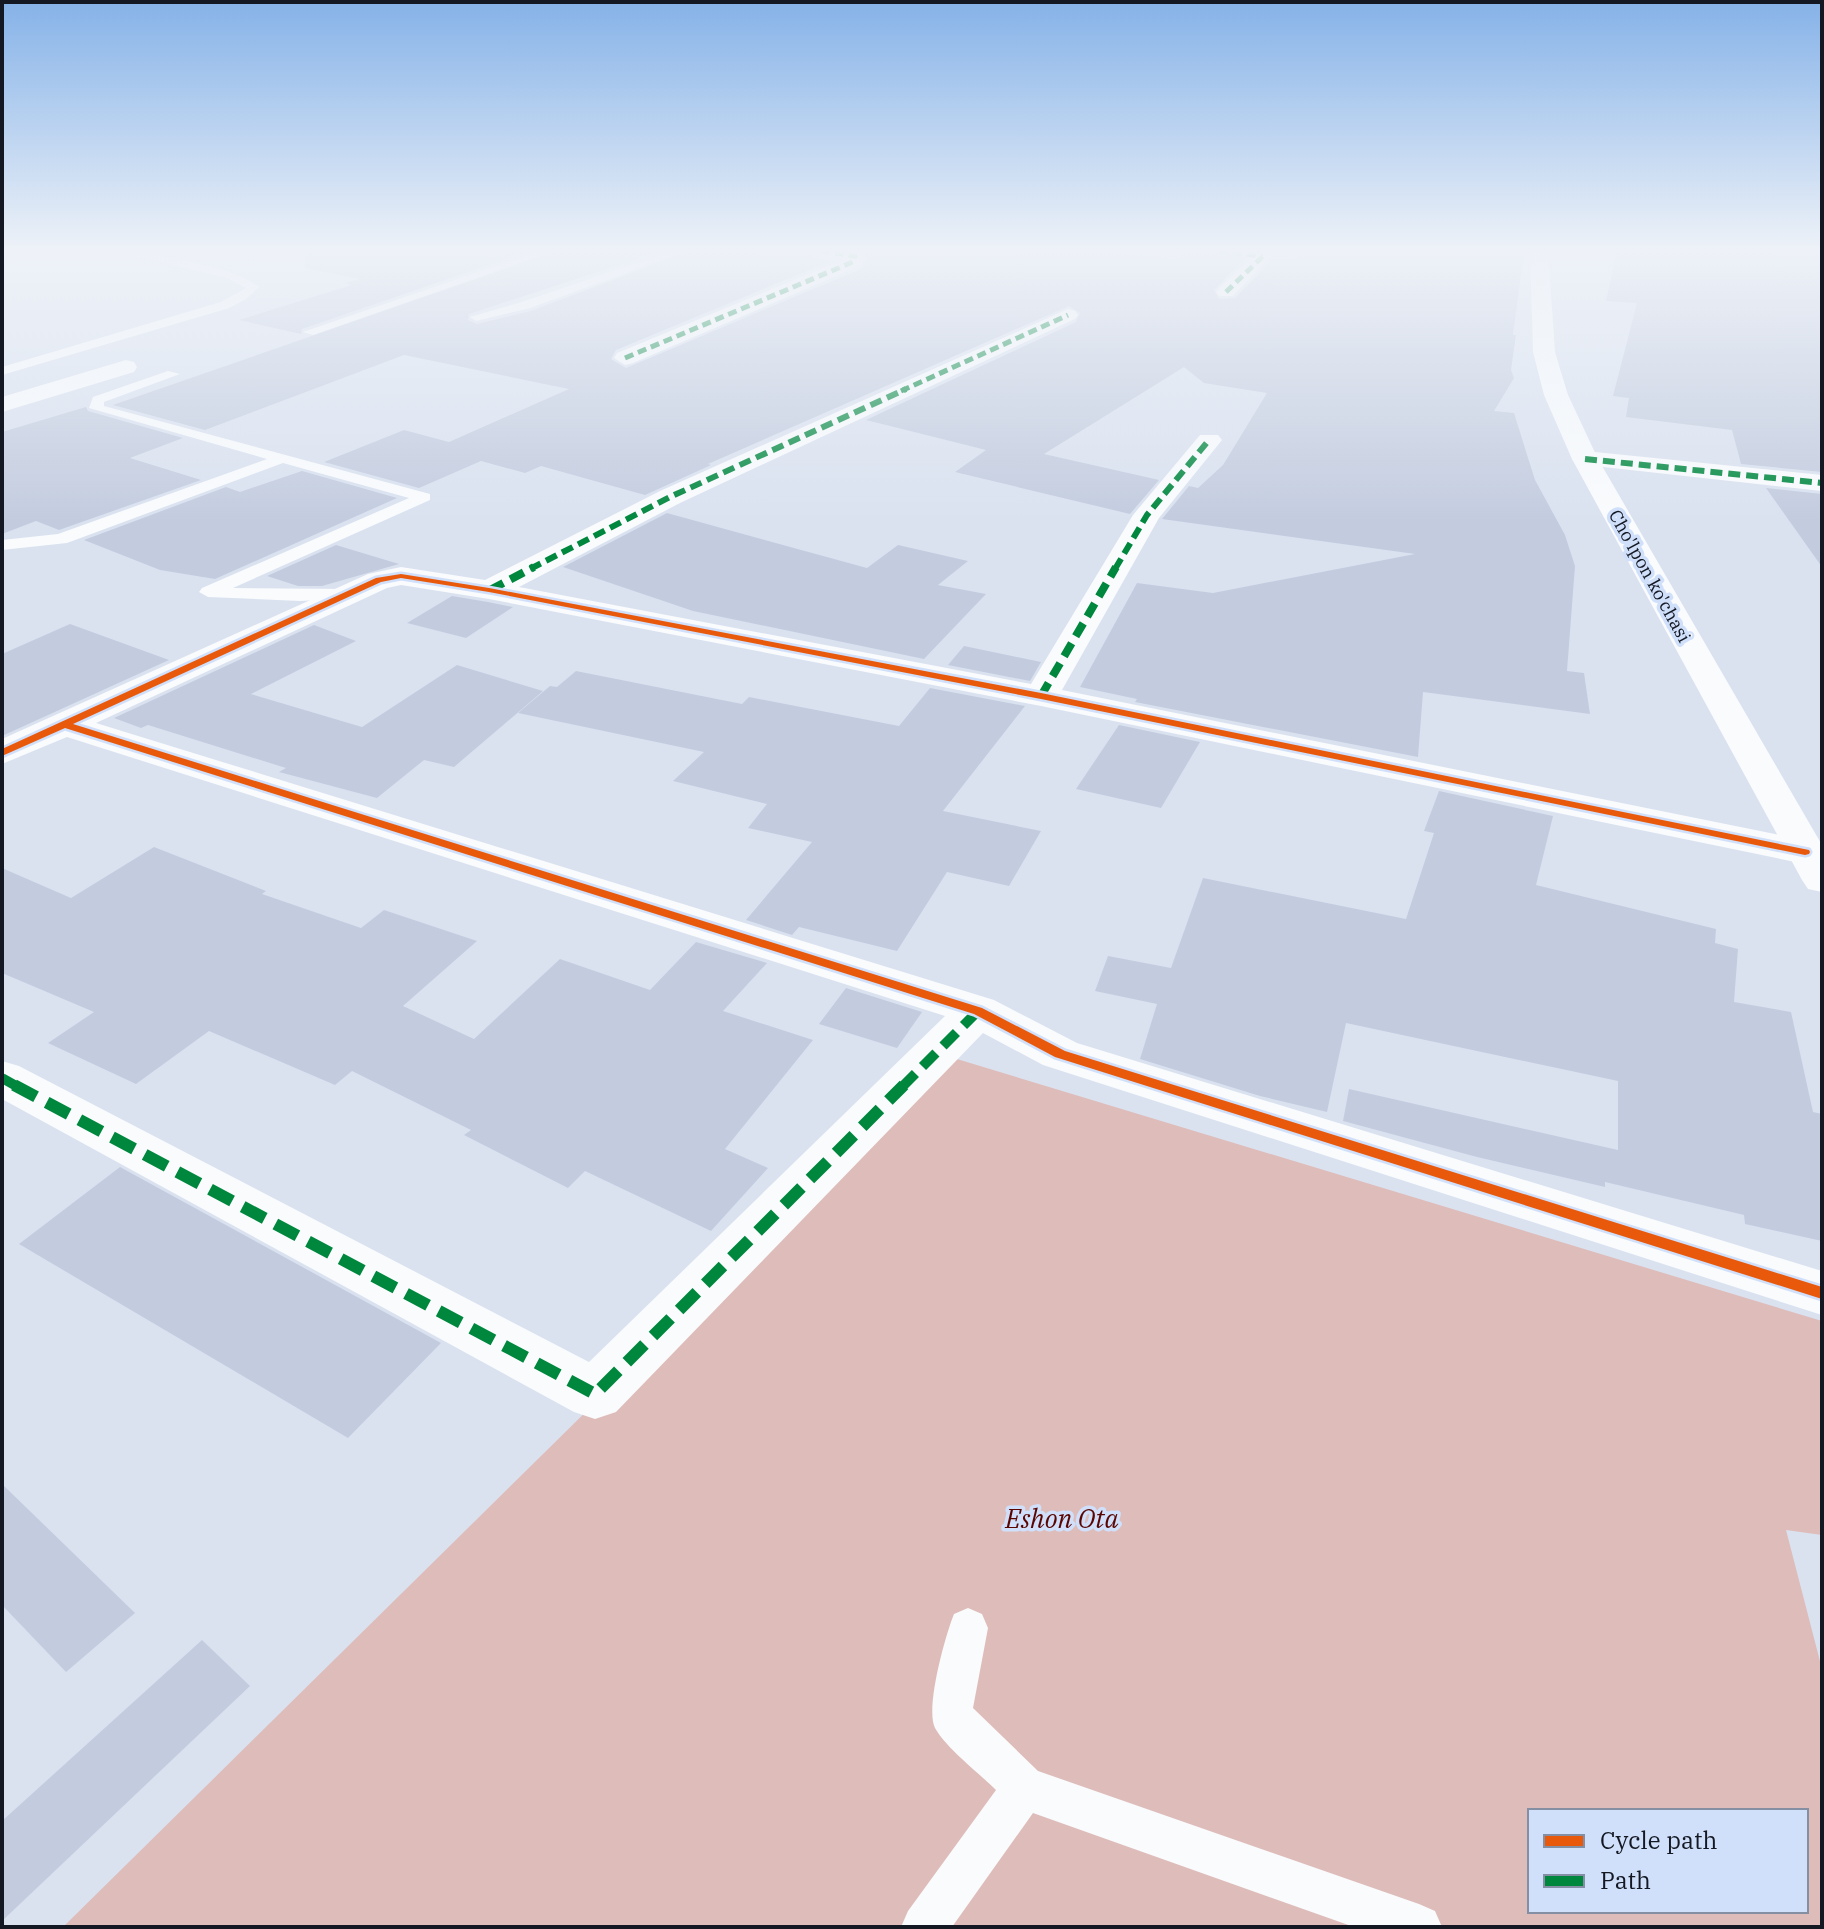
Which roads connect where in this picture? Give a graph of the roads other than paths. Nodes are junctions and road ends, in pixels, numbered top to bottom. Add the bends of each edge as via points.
1 (103, 341) edge
2 (665, 341) edge
3 (1011, 341) edge
4 (1543, 341) edge
5 (625, 358) dead end
6 (126, 367) dead end
7 (2, 371) edge
8 (173, 374) dead end
9 (2, 405) edge
10 (1209, 440) dead end
11 (284, 458) junction
12 (1585, 459) junction
13 (1822, 483) edge
14 (3, 546) edge
15 (489, 590) junction
16 (348, 594) junction
17 (1041, 696) junction
18 (63, 724) junction
19 (2, 753) edge
20 (1813, 866) edge
21 (978, 1011) junction
22 (2, 1078) edge
23 (1822, 1293) edge
24 (968, 1628) dead end
25 (1024, 1788) junction
26 (924, 1927) edge
27 (1419, 1927) edge

1 - 7 lane
2 - 5 street
3 - 15 street via 670,497
4 - 12 street, Cho'lpon ko'chasi via 1556,395
6 - 9 street
8 - 11 lane via 98,400 96,408
10 - 17 street via 1147,515
11 - 14 lane via 61,539
11 - 16 lane via 424,497 208,592
12 - 13 street
12 - 20 street, Cho'lpon ko'chasi
15 - 16 street via 401,576
15 - 17 street
16 - 18 street
17 - 20 street
18 - 19 street
18 - 21 street
21 - 22 street via 595,1394
21 - 23 street via 1060,1054
24 - 25 lane via 951,1716
25 - 26 lane
25 - 27 lane

